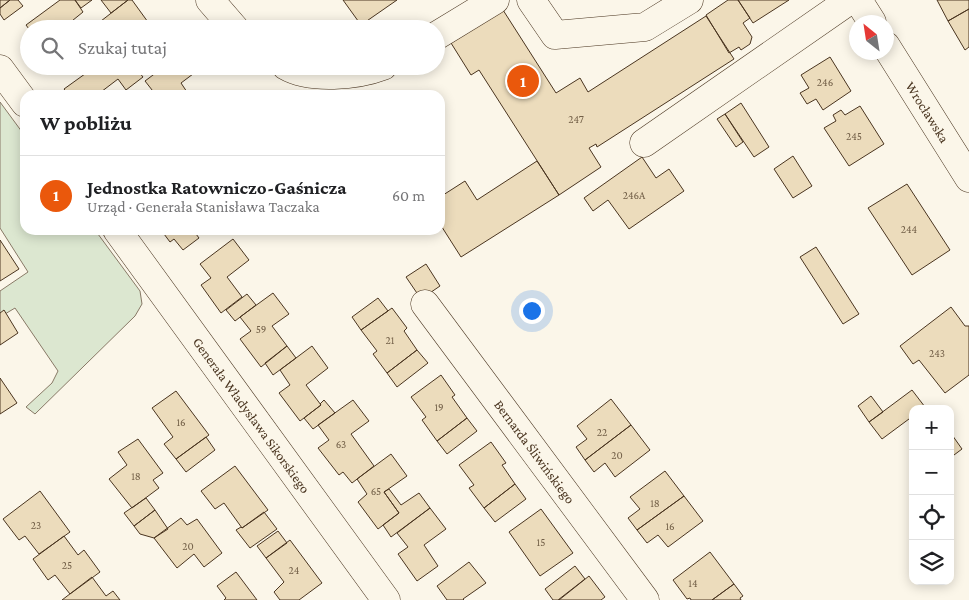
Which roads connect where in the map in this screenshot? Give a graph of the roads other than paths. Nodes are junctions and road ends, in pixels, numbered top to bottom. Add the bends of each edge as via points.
1 (210, 0) edge
2 (495, 0) edge
3 (531, 0) edge
4 (689, 0) edge
5 (850, 0) edge
6 (858, 0) edge
7 (868, 15) edge
8 (227, 20) edge
9 (445, 31) edge
10 (894, 59) edge
11 (0, 69) edge
12 (328, 75) edge
13 (344, 75) edge
14 (20, 96) edge
15 (644, 143) dead end
16 (969, 178) edge
17 (121, 235) edge
18 (425, 304) dead end
19 (386, 600) edge
20 (645, 600) edge

1 - 8 street
2 - 9 street
3 - 4 street via 555,36 645,26
5 - 15 street
6 - 7 street
10 - 16 street, Wrocławska
11 - 14 street
12 - 13 street
17 - 19 street, Generała Władysława Sikorskiego
18 - 20 street, Bernarda Śliwińskiego

